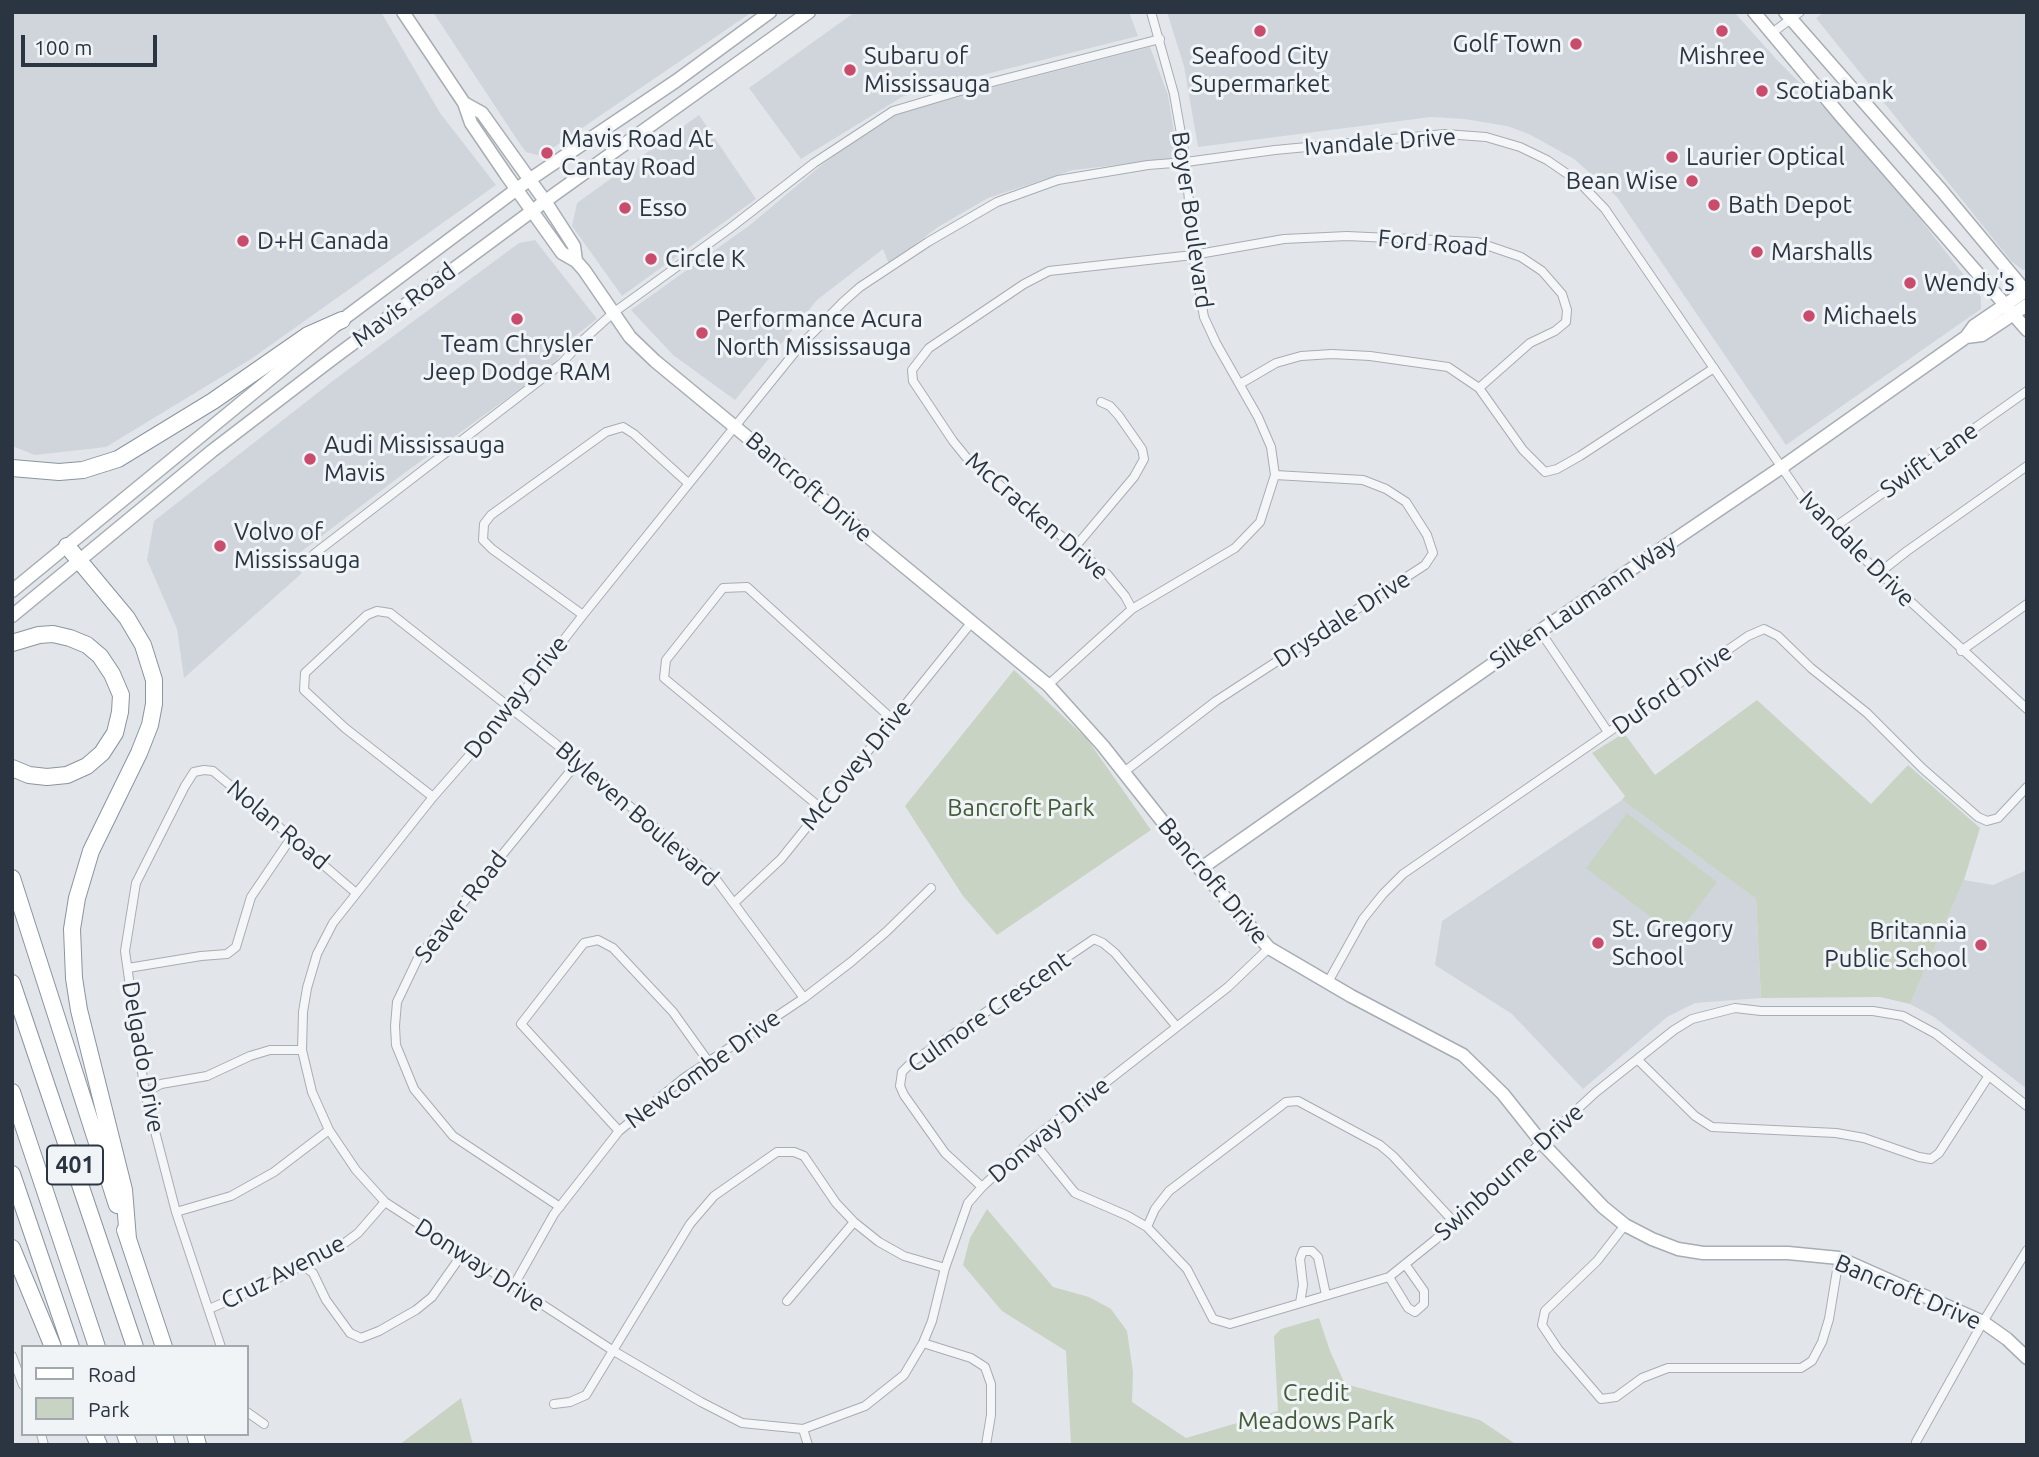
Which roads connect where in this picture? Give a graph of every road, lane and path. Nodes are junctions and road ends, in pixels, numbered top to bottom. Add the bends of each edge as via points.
1 (403, 12) edge
2 (770, 12) edge
3 (809, 12) edge
4 (1152, 12) edge
5 (1754, 12) edge
6 (1792, 15) edge
7 (1772, 33) junction
8 (1160, 38) junction
9 (464, 103) junction
10 (1186, 162) junction
11 (529, 180) junction
12 (516, 189) junction
13 (545, 201) junction
14 (532, 210) junction
15 (1193, 255) junction
16 (576, 261) junction
17 (2026, 291) edge
18 (2027, 305) edge
19 (2009, 310) junction
20 (614, 313) junction
21 (342, 320) junction
22 (2027, 330) edge
23 (1714, 368) junction
24 (1240, 384) junction
25 (1479, 388) junction
26 (2027, 390) edge
27 (1101, 402) dead end
28 (735, 425) junction
29 (2027, 466) edge
30 (1782, 467) junction
31 (12, 468) edge
32 (1275, 475) junction
33 (688, 483) junction
34 (1832, 529) junction
35 (67, 546) junction
36 (1076, 547) junction
37 (314, 554) dead end
38 (79, 559) junction
39 (1879, 573) junction
40 (12, 591) edge
41 (2027, 604) edge
42 (1132, 609) junction
43 (583, 615) junction
44 (12, 616) edge
45 (971, 623) junction
46 (1539, 631) junction
47 (12, 643) edge
48 (1961, 651) junction
49 (1048, 685) junction
50 (510, 709) junction
51 (2027, 709) edge
52 (892, 719) junction
53 (1608, 733) junction
54 (577, 763) junction
55 (12, 768) edge
56 (194, 772) joint
57 (1124, 772) junction
58 (2027, 787) edge
59 (433, 797) junction
60 (822, 809) junction
61 (291, 838) junction
62 (1200, 869) junction
63 (12, 878) edge
64 (931, 888) dead end
65 (356, 893) junction
66 (735, 902) junction
67 (1269, 948) junction
68 (128, 968) junction
69 (1328, 982) junction
70 (12, 983) edge
71 (804, 998) junction
72 (1177, 1027) junction
73 (302, 1050) junction
74 (1638, 1060) junction
75 (708, 1061) junction
76 (1988, 1077) junction
77 (12, 1092) edge
78 (145, 1093) junction
79 (2027, 1106) edge
80 (329, 1130) junction
81 (619, 1131) junction
82 (1032, 1140) junction
83 (1542, 1143) junction
84 (12, 1174) edge
85 (982, 1187) junction
86 (385, 1202) junction
87 (560, 1207) junction
88 (176, 1212) junction
89 (854, 1222) junction
90 (1454, 1222) junction
91 (1625, 1225) junction
92 (1147, 1227) junction
93 (128, 1239) junction
94 (12, 1248) edge
95 (2027, 1250) edge
96 (463, 1253) junction
97 (1839, 1258) junction
98 (1405, 1264) junction
99 (302, 1265) junction
100 (946, 1268) junction
101 (1389, 1277) junction
102 (514, 1285) junction
103 (1326, 1295) junction
104 (787, 1301) dead end
105 (1300, 1303) junction
106 (209, 1309) junction
107 (1983, 1322) junction
108 (923, 1343) junction
109 (52, 1345) edge
110 (70, 1345) edge
111 (96, 1345) edge
112 (134, 1345) edge
113 (163, 1345) edge
114 (220, 1345) edge
115 (612, 1350) junction
116 (12, 1356) edge
117 (2027, 1358) edge
118 (21, 1380) edge
119 (554, 1405) dead end
120 (248, 1413) edge
121 (264, 1424) dead end
122 (803, 1429) junction
123 (1916, 1442) dead end
124 (808, 1445) edge
125 (986, 1445) edge

1 - 9 street
2 - 11 street, Mavis Road
3 - 13 street, Mavis Road
4 - 8 street, Boyer Boulevard
5 - 7 street
6 - 7 street
6 - 17 street
7 - 19 street
8 - 10 street, Boyer Boulevard
8 - 20 street via 893,111 814,163
9 - 11 street, Bancroft Drive via 482,113
9 - 12 street, Bancroft Drive via 471,123
10 - 15 street, Boyer Boulevard
10 - 23 street, Ivandale Drive via 1445,134 1486,137 1520,147 1590,191
10 - 28 street, Ivandale Drive via 1058,180 975,213 843,302
11 - 12 street, Mavis Road
11 - 13 street, Bancroft Drive
12 - 14 street, Bancroft Drive
12 - 21 street, Mavis Road
13 - 14 street, Mavis Road
13 - 16 street, Bancroft Drive via 574,246
14 - 16 street, Bancroft Drive via 562,253
14 - 38 street, Mavis Road via 212,451
15 - 24 street, Boyer Boulevard via 1204,317
15 - 25 street, Ford Road via 1284,239 1347,236 1476,242 1521,257 1542,271 1562,294 1566,322 1530,344
15 - 36 street, McCracken Drive via 1049,271 929,348 912,370 914,381 967,457
16 - 20 street, Bancroft Drive
17 - 19 street
18 - 19 street
19 - 22 street
19 - 30 street, Silken Laumann Way via 1974,326 1966,337
20 - 28 street, Bancroft Drive via 654,361
20 - 37 street via 561,364
21 - 31 highway via 308,335 118,459 83,470
21 - 35 street, Mavis Road
23 - 25 street via 1580,456 1545,472 1523,450
23 - 30 street, Ivandale Drive
24 - 25 street via 1276,363 1332,354 1448,367
24 - 32 street, Boyer Boulevard via 1271,447
26 - 34 street, Swift Lane
27 - 36 street via 1119,416 1144,459
28 - 33 street, Donway Drive
28 - 45 street, Bancroft Drive
29 - 39 street
30 - 34 street, Ivandale Drive via 1804,500
30 - 46 street, Silken Laumann Way
32 - 42 street, Boyer Boulevard via 1260,522 1235,548
32 - 57 street, Drysdale Drive via 1363,481 1386,489 1406,502 1433,553 1426,565 1216,701
33 - 43 street, Donway Drive
33 - 43 street via 623,427 606,432 484,524 483,540 492,549
34 - 39 street, Ivandale Drive
35 - 38 highway
35 - 40 street, Mavis Road
36 - 42 street, McCracken Drive via 1107,574
38 - 44 street, Mavis Road
38 - 93 highway via 127,618 143,645 154,680 150,725 91,851 72,929 79,1010 124,1190
39 - 48 street, Ivandale Drive
41 - 48 street
42 - 49 street, Boyer Boulevard
43 - 50 street, Donway Drive
45 - 49 street, Bancroft Drive
45 - 52 street, McCovey Drive
46 - 53 street
46 - 62 street, Silken Laumann Way
47 - 55 highway via 53,634 87,645 100,656 121,695 114,733 87,766 47,777
48 - 51 street, Ivandale Drive
49 - 57 street, Bancroft Drive
50 - 54 street, Blyleven Boulevard
50 - 59 street, Donway Drive
50 - 59 street, Blyleven Boulevard via 390,613 367,615 305,673 304,690
52 - 60 street, McCovey Drive
52 - 60 street via 747,587 723,588 666,660 664,678
53 - 58 street, Duford Drive via 1764,629 1867,713 1978,817 1987,821 1998,818
53 - 69 street, Duford Drive via 1403,874 1363,919
54 - 66 street, Blyleven Boulevard via 715,878
54 - 87 street, Seaver Road via 418,958 397,1002 395,1026 396,1045 414,1089 453,1136
56 - 61 street, Nolan Road via 213,771
56 - 68 street, Delgado Drive via 136,883 125,951
57 - 62 street, Bancroft Drive
59 - 65 street, Donway Drive
60 - 66 street, McCovey Drive
61 - 65 street, Nolan Road
61 - 68 street via 251,897 236,947 227,954
62 - 67 street, Bancroft Drive
63 - 93 highway, 401
64 - 71 street, Newcombe Drive via 877,940
65 - 73 street, Donway Drive via 317,954 303,1012
66 - 71 street, Blyleven Boulevard
67 - 69 street, Bancroft Drive
67 - 72 street, Donway Drive
68 - 78 street, Delgado Drive
69 - 83 street, Bancroft Drive via 1463,1055 1503,1094
70 - 112 highway, 401
71 - 75 street, Newcombe Drive
72 - 82 street, Donway Drive
72 - 85 street, Culmore Crescent via 1115,953 1094,939 912,1062 902,1072 904,1095 945,1153
73 - 78 street via 270,1050 207,1076 161,1084
73 - 80 street, Donway Drive via 312,1092
74 - 76 street, Swinbourne Drive via 1692,1019 1735,1008 1873,1011 1903,1016 1936,1034
74 - 76 street via 1712,1127 1836,1133 1931,1158 1939,1153
74 - 83 street, Swinbourne Drive
75 - 81 street, Newcombe Drive
75 - 81 street via 673,1012 613,948 598,940 584,943 521,1024
76 - 79 street, Swinbourne Drive
77 - 111 highway, 401
78 - 88 street, Delgado Drive
80 - 86 street, Donway Drive
80 - 88 street via 274,1172 231,1196
81 - 87 street, Newcombe Drive
82 - 85 street, Donway Drive
82 - 92 street, Swinbourne Drive via 1075,1193
83 - 90 street, Swinbourne Drive
83 - 91 street, Bancroft Drive
84 - 110 highway, 401
85 - 100 street, Donway Drive via 968,1203
86 - 96 street, Donway Drive
86 - 99 street, Cruz Avenue via 358,1233
87 - 102 street, Newcombe Drive
88 - 106 street, Delgado Drive
89 - 100 street via 904,1256
89 - 104 street
89 - 115 street via 804,1156 777,1152 714,1196 690,1224
90 - 92 street via 1380,1145 1298,1101 1286,1102 1192,1171 1169,1191
90 - 98 street, Swinbourne Drive
91 - 97 street, Bancroft Drive via 1678,1249
91 - 97 street via 1597,1261 1545,1311 1542,1325 1601,1399 1616,1396 1642,1378 1668,1368 1801,1368 1812,1360 1822,1342
92 - 105 street, Swinbourne Drive via 1187,1269 1213,1319 1230,1324
93 - 113 highway, 401
94 - 109 highway
95 - 107 street
96 - 99 street via 432,1297 361,1338 350,1333 313,1273
96 - 102 street, Donway Drive
97 - 107 street, Bancroft Drive
98 - 101 street, Swinbourne Drive
98 - 101 street via 1424,1292 1424,1304 1415,1312
99 - 106 street, Cruz Avenue
100 - 108 street, Donway Drive
101 - 103 street, Swinbourne Drive
102 - 115 street, Donway Drive
103 - 105 street, Swinbourne Drive
103 - 105 street via 1318,1257 1303,1251
106 - 114 street, Delgado Drive
107 - 117 street, Bancroft Drive
107 - 123 street
108 - 122 street, Donway Drive via 904,1375 865,1406
108 - 125 street via 985,1367 992,1415
115 - 119 street via 586,1395
115 - 122 street, Donway Drive via 742,1423
116 - 118 street
120 - 121 street
122 - 124 street

